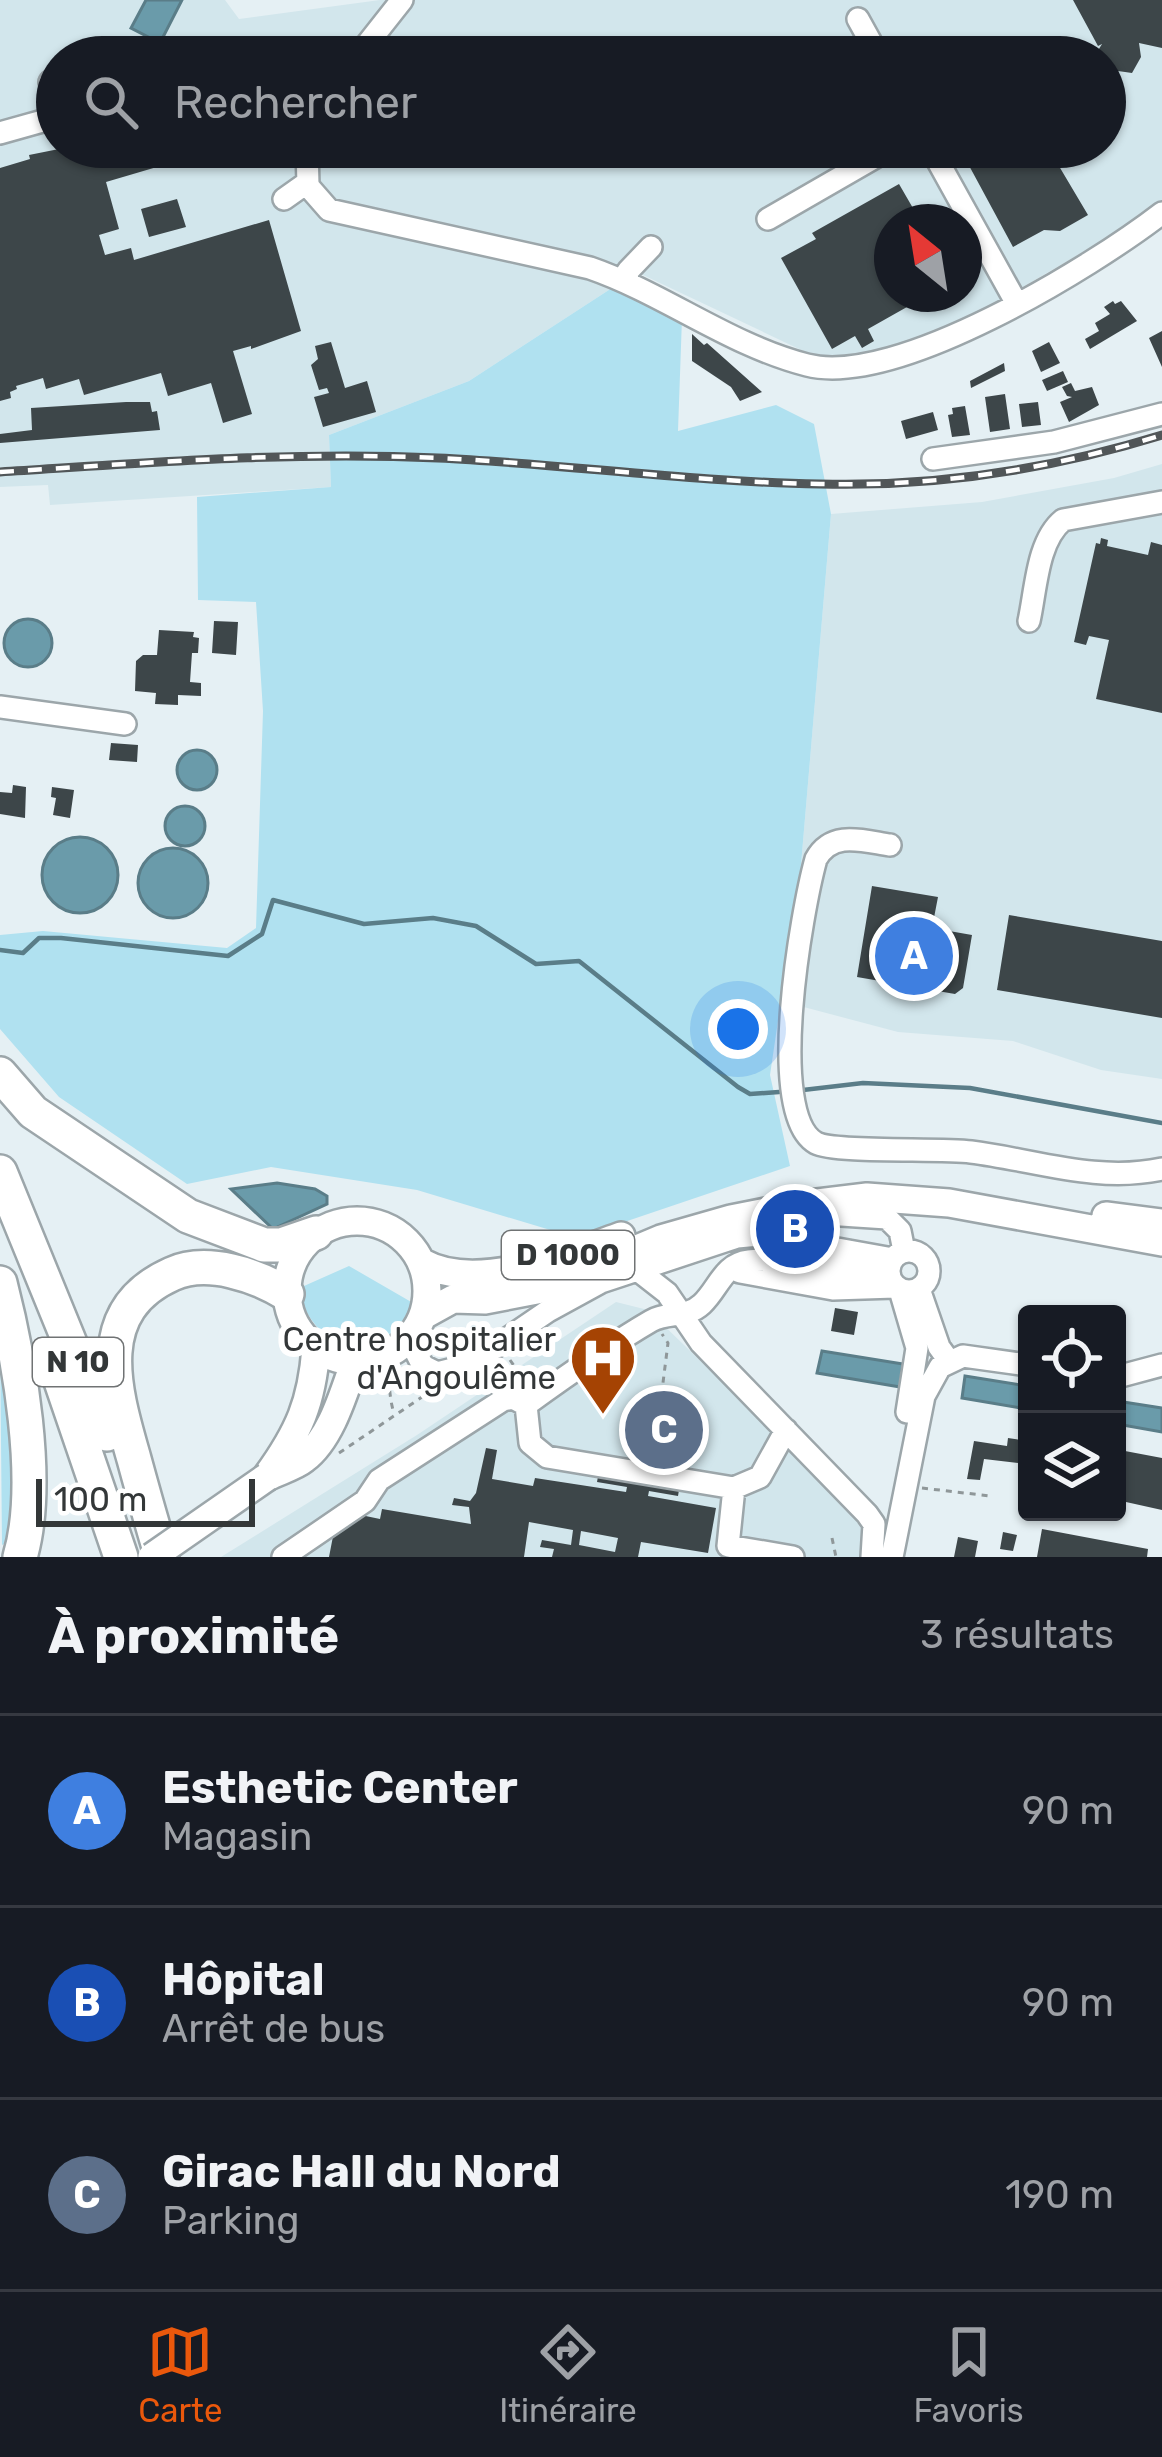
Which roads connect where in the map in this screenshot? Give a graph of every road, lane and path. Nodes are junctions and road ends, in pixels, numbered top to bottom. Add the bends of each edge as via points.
1 (402, 0) edge
2 (858, 19) dead end
3 (374, 36) edge
4 (867, 36) edge
5 (36, 123) edge
6 (0, 133) edge
7 (308, 168) edge
8 (857, 168) edge
9 (942, 168) edge
10 (308, 182) junction
11 (284, 199) dead end
12 (1162, 213) edge
13 (768, 219) dead end
14 (651, 247) dead end
15 (627, 280) junction
16 (1017, 304) junction
17 (1162, 414) edge
18 (933, 459) dead end
19 (1162, 502) edge
20 (1029, 621) dead end
21 (0, 707) edge
22 (125, 724) dead end
23 (890, 845) dead end
24 (0, 1074) edge
25 (1162, 1169) edge
26 (0, 1172) edge
27 (762, 1211) junction
28 (1162, 1223) edge
29 (0, 1225) edge
30 (316, 1233) junction
31 (1162, 1242) edge
32 (423, 1263) junction
33 (635, 1268) junction
34 (900, 1274) junction
35 (0, 1283) edge
36 (286, 1294) junction
37 (682, 1317) junction
38 (652, 1320) junction
39 (417, 1327) junction
40 (316, 1348) junction
41 (386, 1355) junction
42 (356, 1361) junction
43 (949, 1361) junction
44 (1018, 1363) edge
45 (1162, 1365) edge
46 (440, 1372) junction
47 (1126, 1375) edge
48 (526, 1405) junction
49 (395, 1415) junction
50 (786, 1430) junction
51 (302, 1461) junction
52 (651, 1473) junction
53 (267, 1477) junction
54 (914, 1487) dead end
55 (734, 1488) junction
56 (990, 1496) dead end
57 (874, 1525) junction
58 (898, 1527) junction
59 (832, 1538) dead end
60 (20, 1557) edge
61 (121, 1557) edge
62 (141, 1557) edge
63 (152, 1557) edge
64 (162, 1557) edge
65 (283, 1557) edge
66 (793, 1557) edge
67 (836, 1557) edge
68 (872, 1557) edge
69 (892, 1557) edge

1 - 3 street
2 - 4 street
5 - 6 street
7 - 10 street
8 - 13 street
9 - 16 street
10 - 11 street
10 - 15 street via 329,210
12 - 16 street
14 - 15 street
15 - 16 street via 723,333 835,368 923,349
17 - 18 street via 1054,442
19 - 20 street via 1054,527
21 - 22 street
23 - 25 street via 837,839 813,868 788,1049 793,1109 807,1136 830,1148 949,1149 1101,1174
24 - 30 highway via 33,1112 188,1216 264,1245
26 - 62 highway, N 10 via 106,1429
27 - 31 main road, D 1000 via 867,1197 949,1203
27 - 34 street via 887,1218 900,1231
27 - 39 main road, D 1000 via 661,1239 542,1289 453,1299
28 - 32 main road, D 1000 via 951,1184 870,1180 710,1209 485,1274
29 - 61 highway, N 10
30 - 32 main road via 335,1223 377,1222 412,1245
30 - 36 main road via 300,1250
32 - 39 main road via 428,1280
33 - 34 street via 759,1235
33 - 37 street via 667,1292
33 - 46 street via 577,1294 469,1364
34 - 37 street via 746,1261
34 - 43 street
34 - 57 street via 917,1365 886,1513
35 - 60 highway via 27,1459
36 - 40 main road via 295,1324
36 - 64 highway via 252,1276 179,1270 143,1294 118,1334 114,1389
37 - 38 street
37 - 50 street
38 - 48 street
38 - 52 path via 668,1343
39 - 41 main road
39 - 46 street via 423,1366
40 - 42 main road
40 - 53 main road via 296,1436
41 - 42 main road
41 - 49 path
42 - 51 main road via 332,1421
43 - 44 street
43 - 58 street via 924,1396
45 - 47 street
46 - 49 path via 434,1389
48 - 52 street via 530,1443 547,1457
48 - 65 street via 503,1400 379,1480 365,1502
49 - 51 path via 337,1454
50 - 55 street via 760,1478
50 - 57 street
51 - 53 main road
52 - 55 street
53 - 63 main road, bridge
54 - 56 path
55 - 66 street via 728,1546
57 - 58 street
57 - 68 street
58 - 69 street
59 - 67 path

